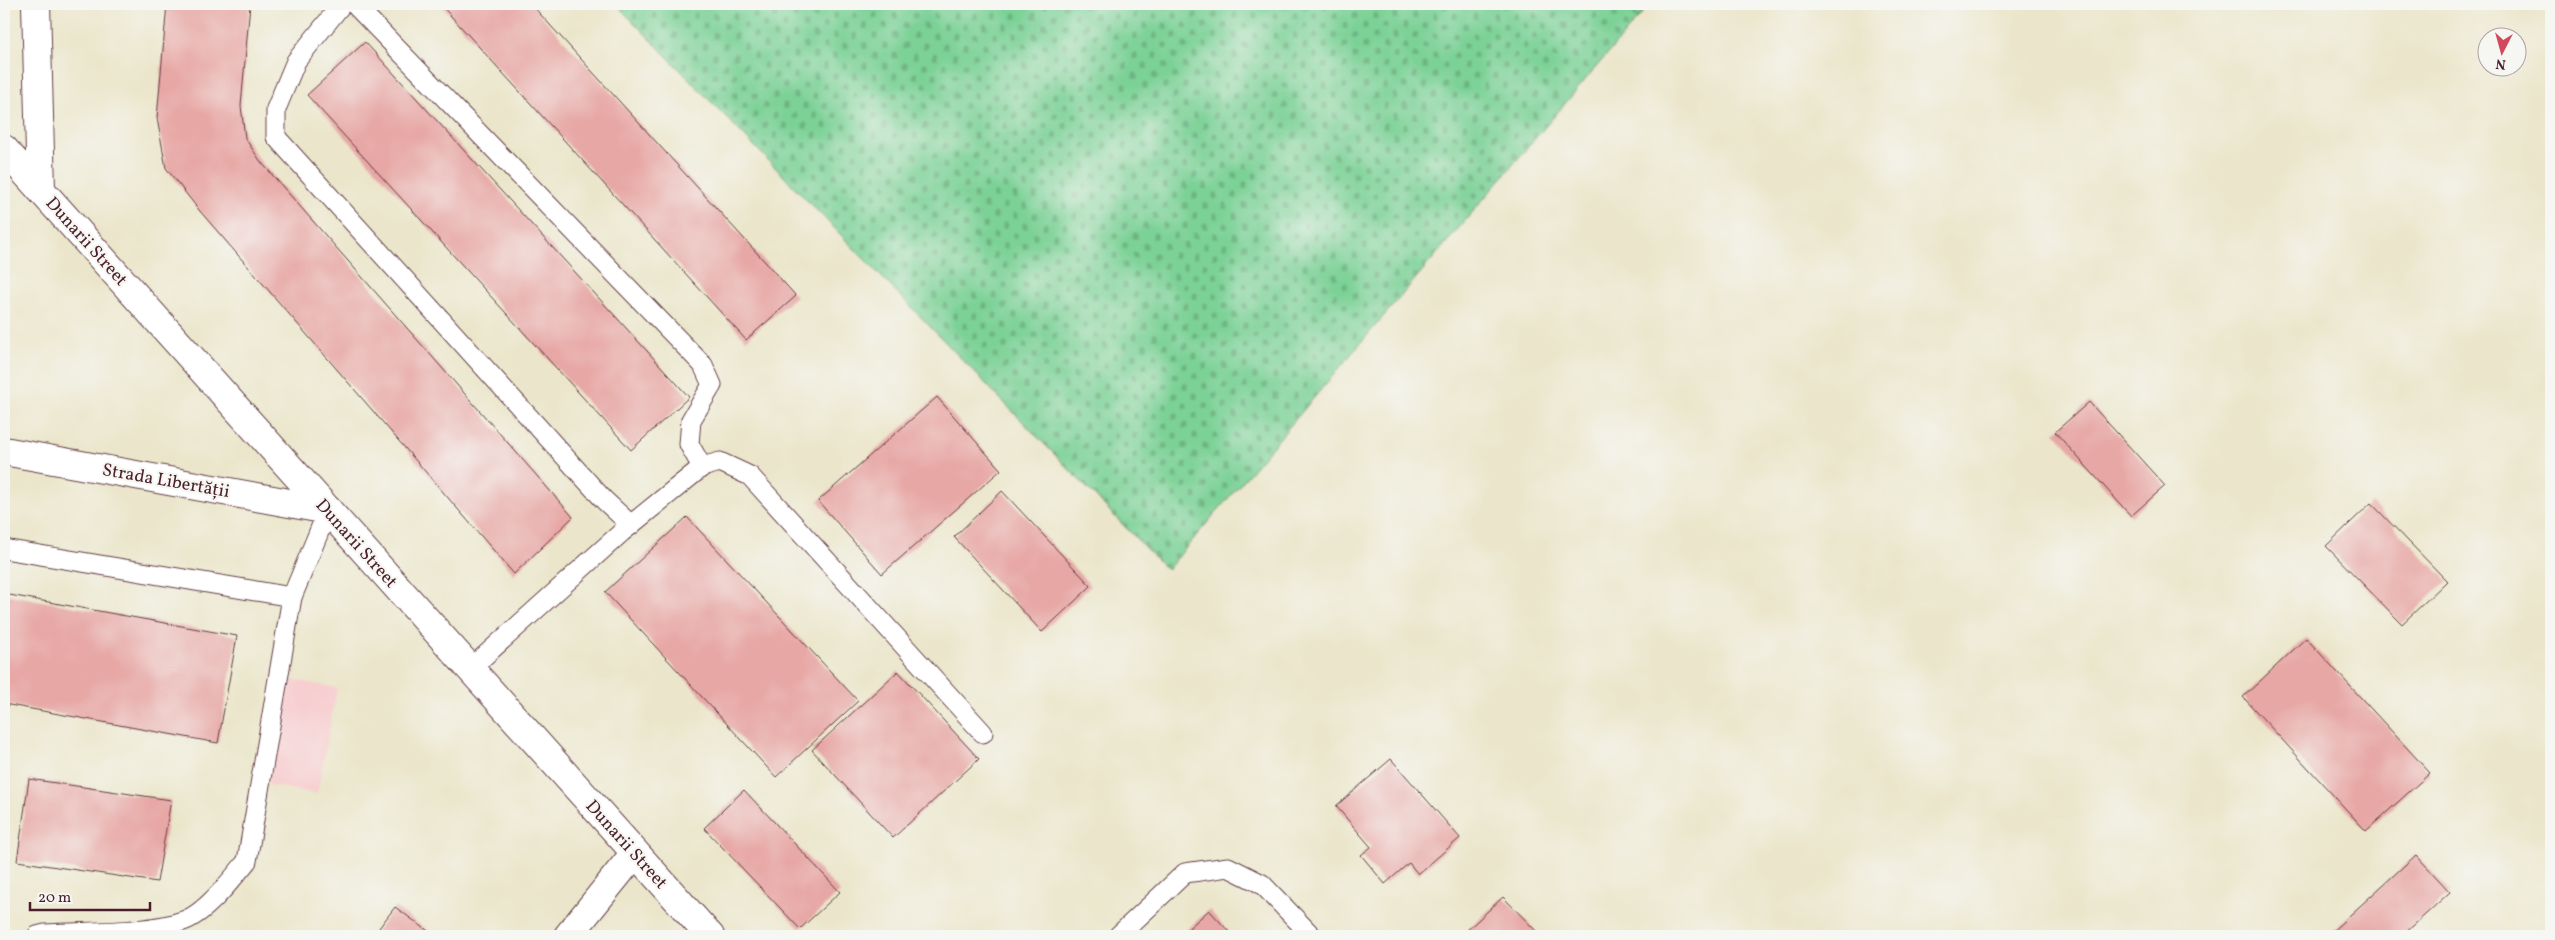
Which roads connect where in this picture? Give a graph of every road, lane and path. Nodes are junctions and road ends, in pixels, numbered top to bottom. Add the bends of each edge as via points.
1 (36, 4) edge
2 (342, 4) edge
3 (354, 4) edge
4 (4, 150) edge
5 (41, 190) junction
6 (4, 451) edge
7 (702, 467) junction
8 (328, 510) junction
9 (630, 525) junction
10 (4, 550) edge
11 (292, 597) junction
12 (470, 669) junction
13 (983, 733) dead end
14 (635, 853) junction
15 (37, 936) edge
16 (568, 936) edge
17 (710, 936) edge
18 (1118, 936) edge
19 (1312, 936) edge

1 - 5 main road
2 - 9 lane via 296,61 276,109 276,137
3 - 7 lane via 704,366 712,385 692,420 689,444
4 - 5 main road, Dunarii Street
5 - 8 main road, Dunarii Street
6 - 8 main road, Strada Libertății
7 - 9 lane
7 - 13 lane via 720,462 750,476
8 - 11 lane
8 - 12 main road, Dunarii Street
9 - 12 lane
10 - 11 lane
11 - 15 lane via 247,861 220,894 184,921 144,928
12 - 14 main road, Dunarii Street
14 - 16 main road
14 - 17 main road, Dunarii Street
18 - 19 lane via 1185,873 1228,867 1262,884

